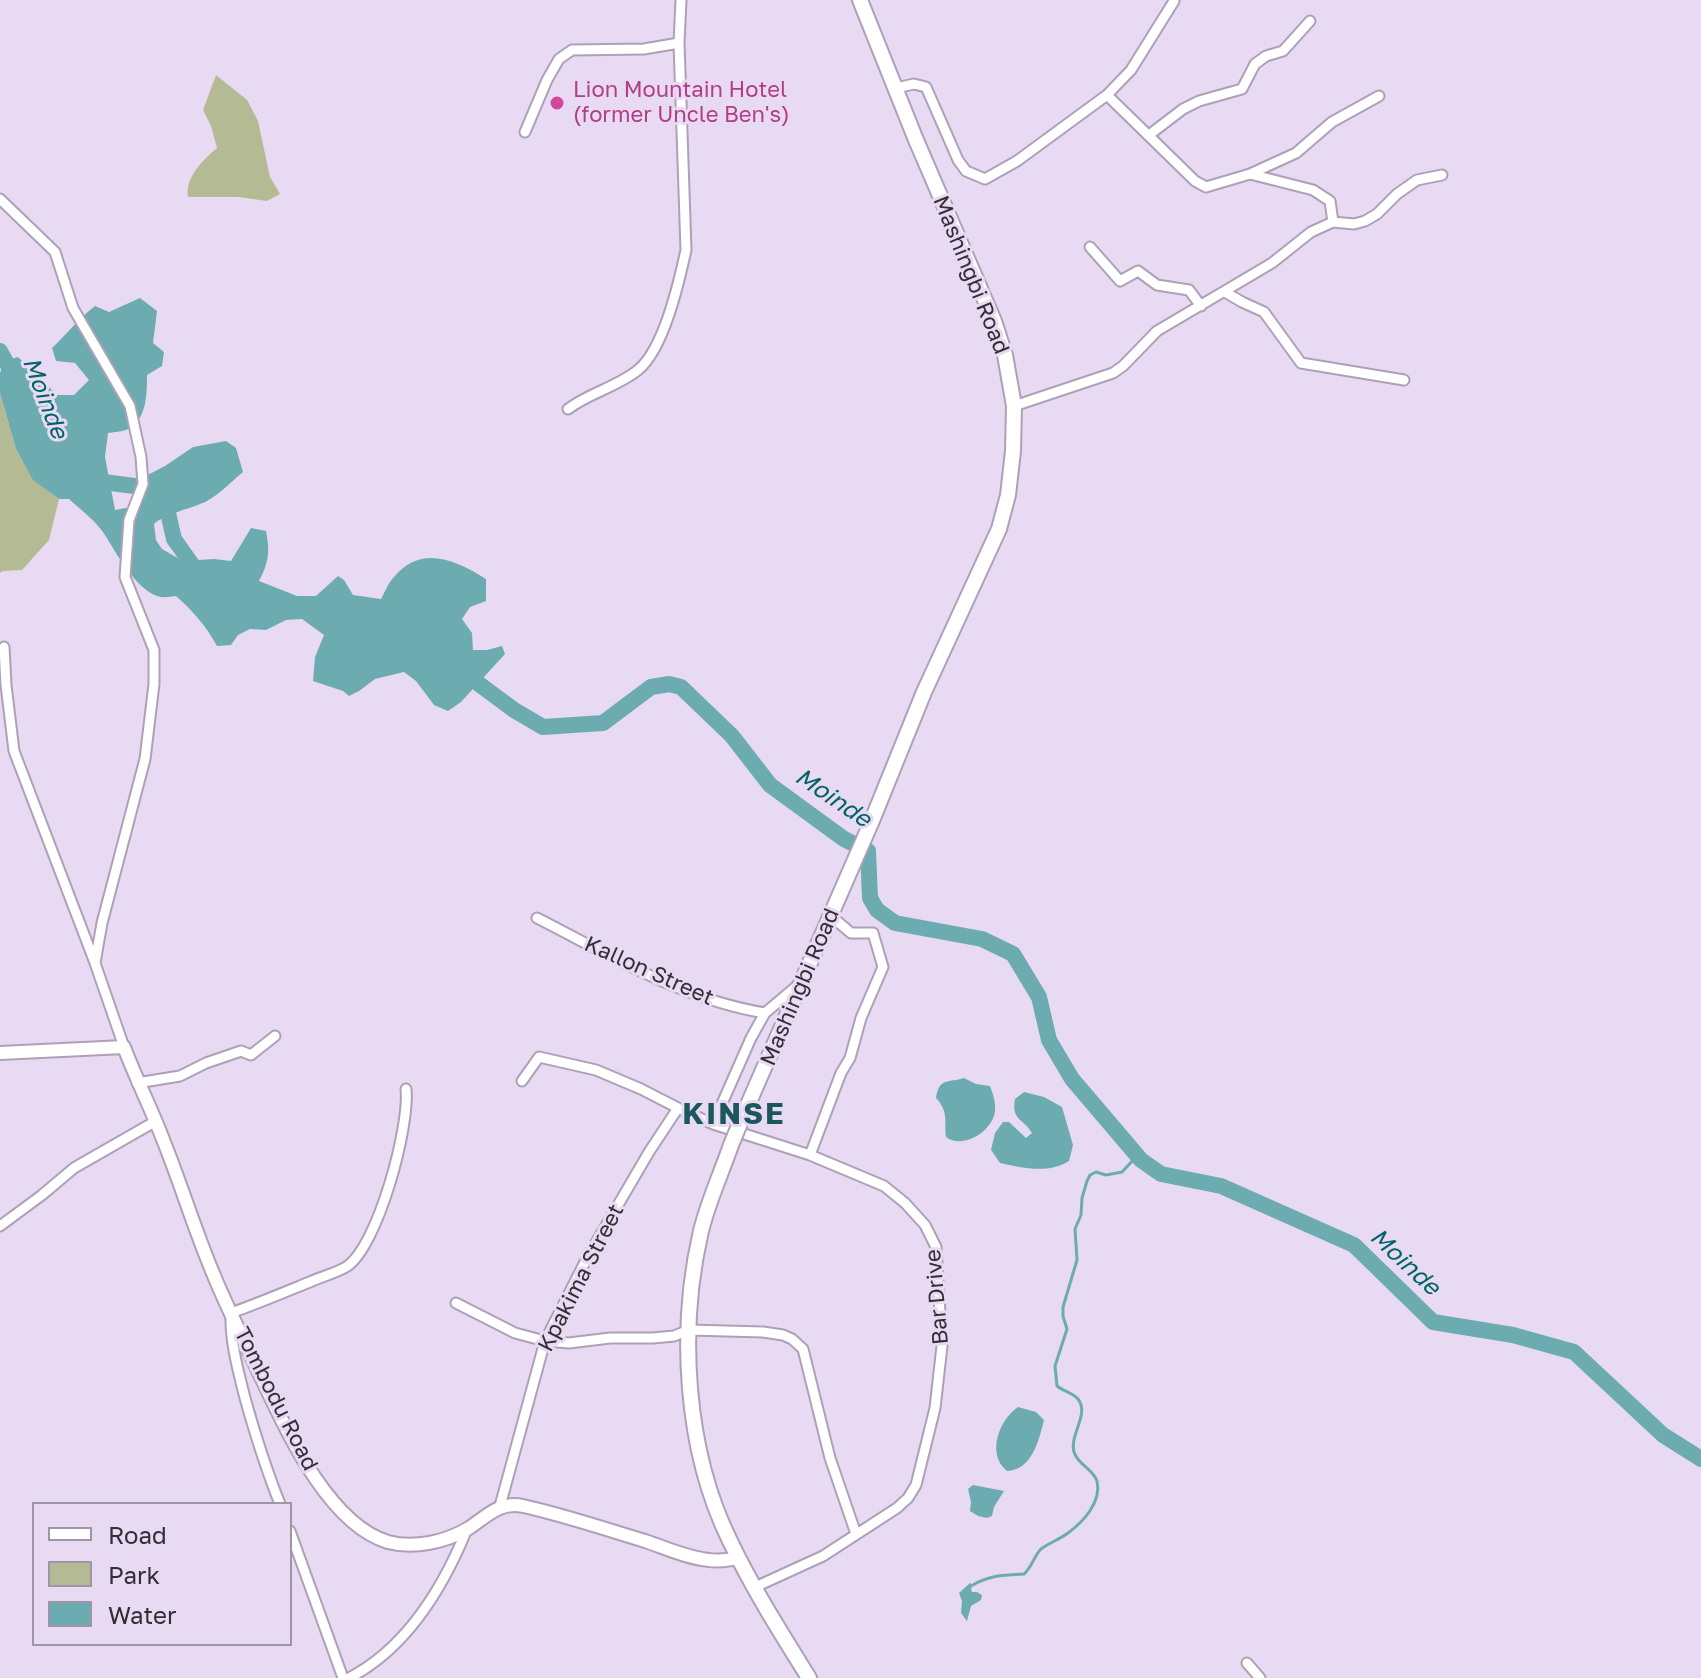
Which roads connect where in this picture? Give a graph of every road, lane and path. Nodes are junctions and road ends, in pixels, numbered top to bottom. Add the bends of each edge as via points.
1 (681, 0) edge
2 (860, 0) edge
3 (1174, 1) edge
4 (1310, 21) dead end
5 (679, 43) junction
6 (896, 88) junction
7 (1107, 95) junction
8 (1379, 96) dead end
9 (525, 132) dead end
10 (1149, 135) junction
11 (1250, 174) junction
12 (1442, 175) dead end
13 (0, 199) edge
14 (1333, 222) junction
15 (1090, 247) dead end
16 (1225, 292) junction
17 (1201, 306) junction
18 (1404, 380) dead end
19 (1014, 406) junction
20 (568, 409) dead end
21 (4, 647) dead end
22 (831, 916) junction
23 (537, 918) dead end
24 (95, 963) junction
25 (800, 984) junction
26 (765, 1013) junction
27 (275, 1036) dead end
28 (124, 1047) junction
29 (0, 1053) edge
30 (522, 1081) dead end
31 (137, 1083) junction
32 (406, 1089) dead end
33 (678, 1108) junction
34 (156, 1121) junction
35 (713, 1124) junction
36 (810, 1155) junction
37 (0, 1226) edge
38 (456, 1303) dead end
39 (231, 1313) junction
40 (689, 1330) junction
41 (545, 1341) junction
42 (279, 1502) edge
43 (500, 1506) junction
44 (467, 1529) junction
45 (856, 1534) junction
46 (292, 1536) edge
47 (739, 1558) junction
48 (753, 1588) junction
49 (1247, 1663) dead end
50 (346, 1678) edge
51 (809, 1678) edge
52 (1260, 1678) edge

1 - 5 street
2 - 6 main road, Mashingbi Road
3 - 7 street via 1131,70
4 - 10 street via 1283,51 1255,64 1242,89 1199,101
5 - 9 street via 572,50 559,59
5 - 20 street via 686,250 671,308 649,360 638,371
6 - 7 street via 926,87 958,160 966,171 985,179
6 - 19 main road, Mashingbi Road via 994,321
7 - 10 street
8 - 11 street via 1332,122 1296,153
10 - 11 street via 1206,187
11 - 14 street via 1313,190 1330,201
12 - 14 street via 1417,180 1365,221
13 - 24 street via 55,252 73,308 130,406 141,457 143,484 129,520 125,577 154,650 154,684 145,759
14 - 16 street
15 - 17 street via 1120,281 1138,271 1157,285 1189,290
16 - 17 street
16 - 18 street via 1264,312 1301,363
17 - 19 street via 1157,331 1113,373
19 - 22 main road, Mashingbi Road via 1008,495 999,529
21 - 24 street via 14,751
22 - 25 main road, Mashingbi Road
22 - 36 street via 851,933 873,933 883,967
23 - 26 street, Kallon Street via 698,997
24 - 28 street
25 - 26 street
25 - 40 main road, Mashingbi Road, bridge via 731,1145 702,1228
26 - 35 street
27 - 31 street via 251,1055 241,1051 180,1076
28 - 29 main road
28 - 31 main road, Tombodu Road
30 - 33 street, Bar Drive via 539,1057 596,1070
31 - 34 main road, Tombodu Road
32 - 39 street via 406,1115 391,1178 361,1252 347,1266
33 - 35 street, Bar Drive
33 - 41 street, Kpakima Street via 587,1258
34 - 37 street via 74,1168
34 - 39 main road, Tombodu Road
35 - 36 street, Bar Drive
36 - 45 street, Bar Drive via 884,1186 925,1225 936,1247 942,1346 923,1463 908,1498
38 - 41 street via 515,1333
39 - 42 street via 240,1380
39 - 44 main road, Tombodu Road via 305,1464 355,1523 390,1543 442,1541
40 - 41 street via 653,1338
40 - 45 street via 783,1335 803,1349 830,1458
40 - 47 main road via 695,1430 710,1490
41 - 43 street, Kpakima Street
43 - 44 main road, Tombodu Road
43 - 47 main road via 521,1506 712,1561
44 - 50 street via 453,1563 415,1622 382,1657
45 - 48 street, Bar Drive via 823,1556
46 - 50 street
47 - 48 main road
48 - 51 main road
49 - 52 street

